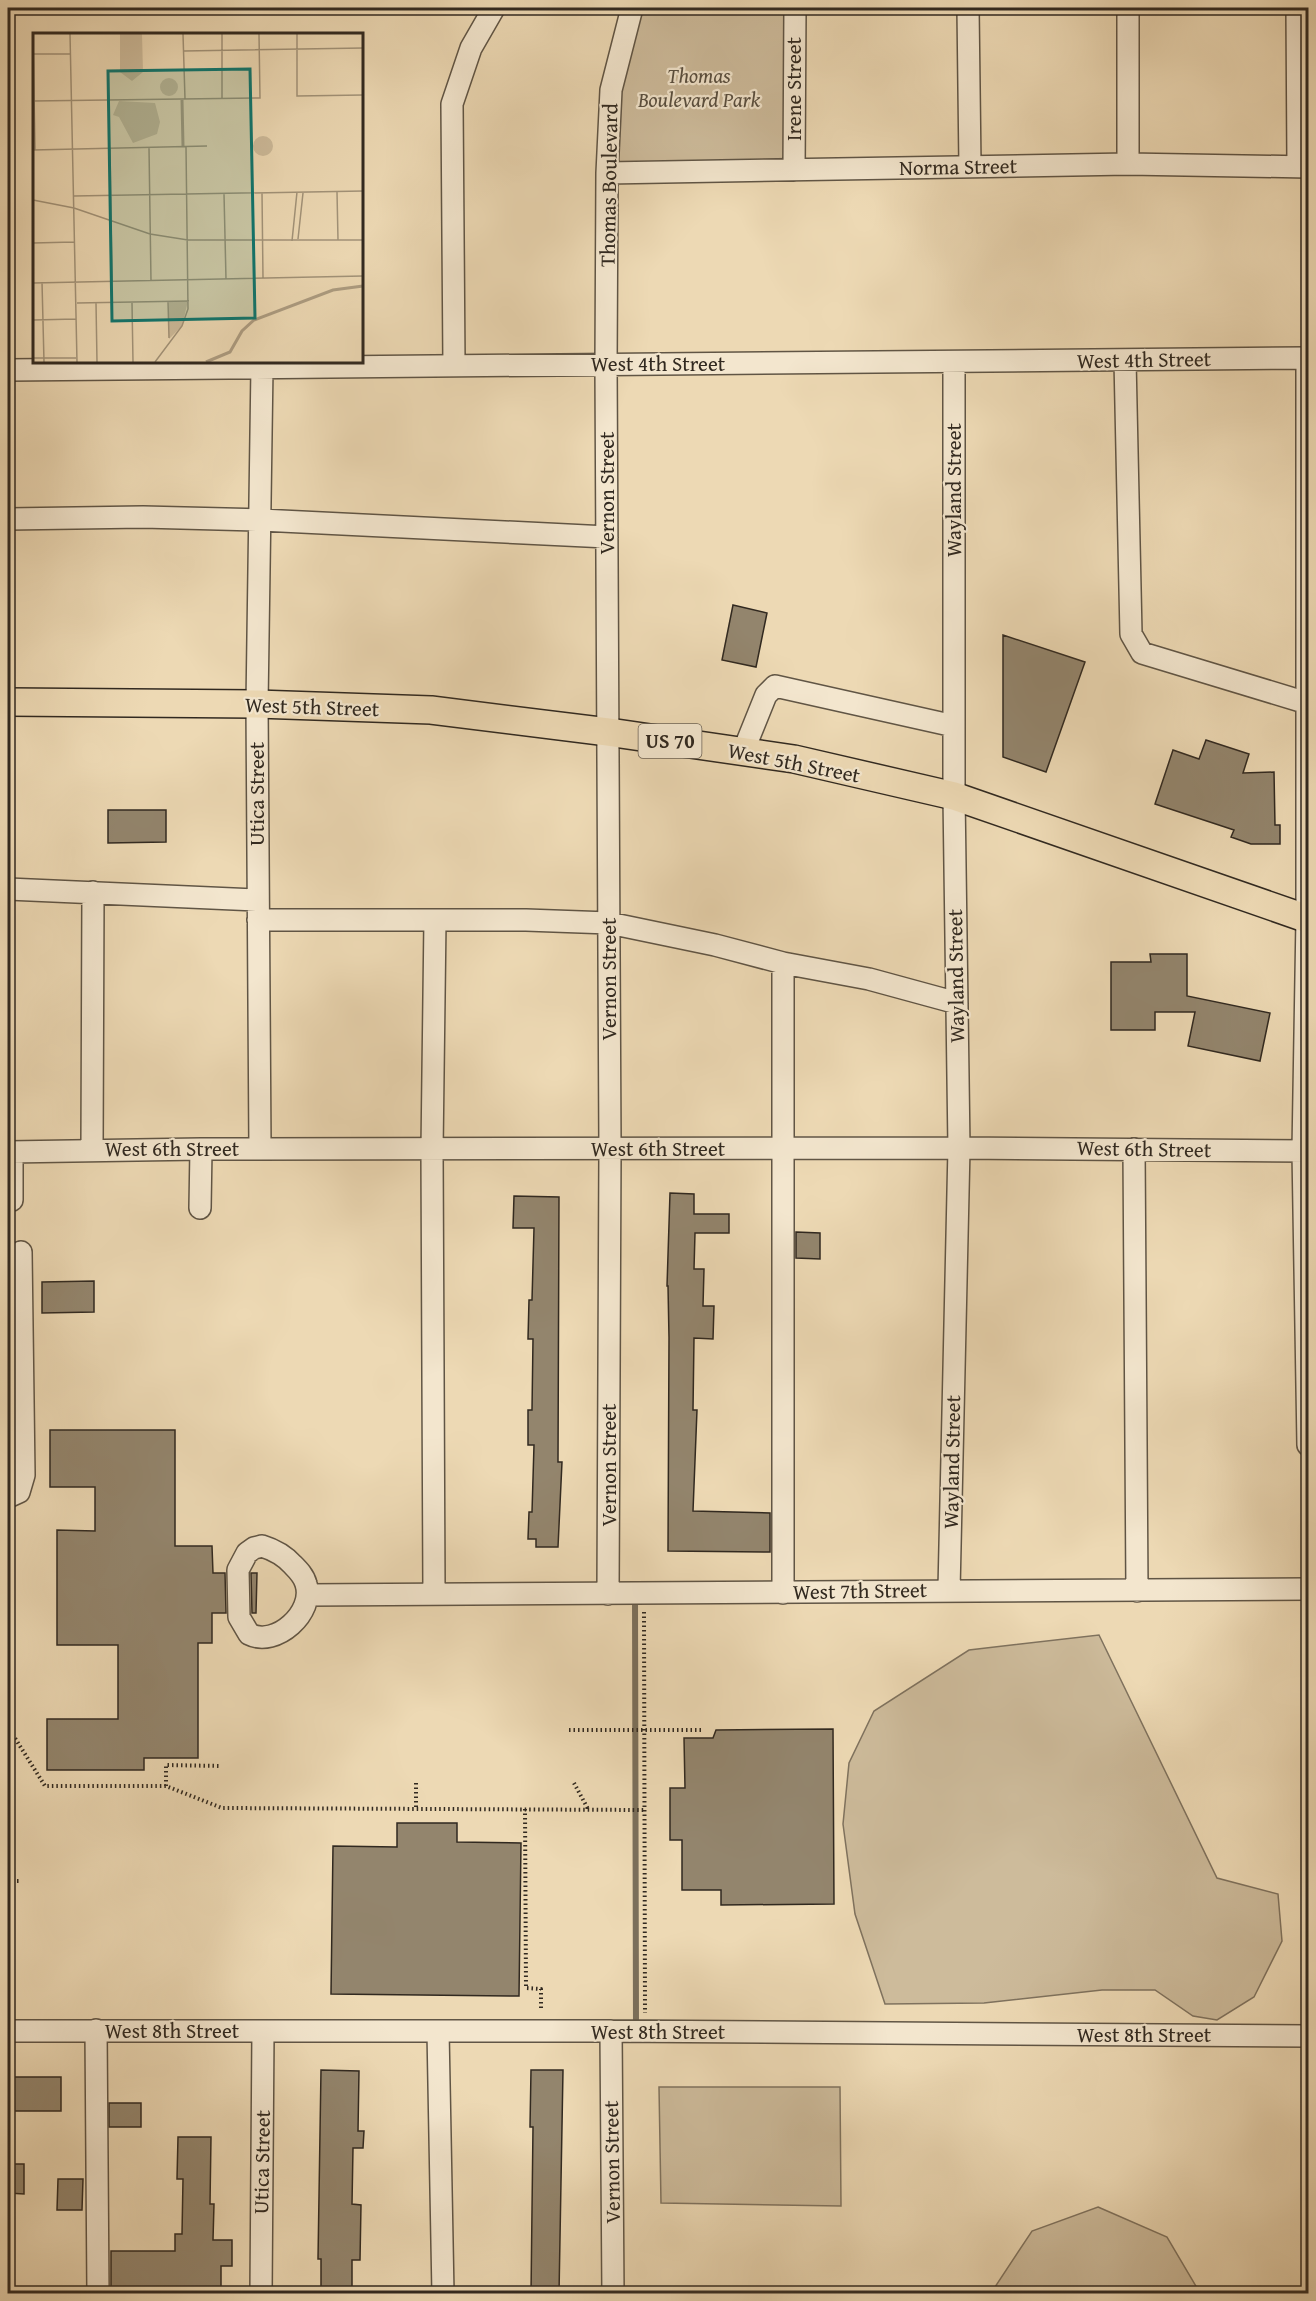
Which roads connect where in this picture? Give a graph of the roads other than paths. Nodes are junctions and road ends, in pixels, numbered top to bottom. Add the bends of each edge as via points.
1 (494, 8) edge
2 (632, 8) edge
3 (795, 8) edge
4 (968, 8) edge
5 (1128, 8) edge
6 (1297, 8) edge
7 (1128, 164) junction
8 (1303, 166) edge
9 (970, 167) junction
10 (794, 170) junction
11 (607, 173) junction
12 (1308, 358) edge
13 (1125, 360) junction
14 (954, 362) junction
15 (454, 365) junction
16 (606, 365) junction
17 (262, 367) junction
18 (8, 370) edge
19 (8, 519) edge
20 (261, 520) junction
21 (607, 537) junction
22 (8, 702) edge
23 (1307, 703) junction
24 (257, 704) junction
25 (954, 726) junction
26 (608, 732) junction
27 (743, 752) junction
28 (954, 796) junction
29 (8, 889) edge
30 (93, 892) junction
31 (258, 910) junction
32 (1308, 918) edge
33 (435, 920) junction
34 (609, 923) junction
35 (783, 963) junction
36 (957, 1003) junction
37 (959, 1148) junction
38 (201, 1149) junction
39 (260, 1149) junction
40 (432, 1149) junction
41 (610, 1149) junction
42 (784, 1149) junction
43 (1134, 1149) junction
44 (92, 1150) junction
45 (1306, 1151) edge
46 (10, 1152) edge
47 (12, 1200) dead end
48 (200, 1208) dead end
49 (21, 1252) dead end
50 (1308, 1445) edge
51 (8, 1497) edge
52 (1308, 1589) edge
53 (949, 1590) junction
54 (1137, 1591) junction
55 (783, 1593) junction
56 (434, 1594) junction
57 (608, 1594) junction
58 (308, 1595) dead end
59 (96, 2030) junction
60 (8, 2031) edge
61 (263, 2031) junction
62 (438, 2031) junction
63 (611, 2031) junction
64 (1308, 2036) edge
65 (98, 2294) edge
66 (261, 2294) edge
67 (443, 2294) edge
68 (613, 2294) edge

1 - 15 street via 471,48 452,104
2 - 11 street, Thomas Boulevard via 611,90
3 - 10 street, Irene Street
4 - 9 street
5 - 7 street
6 - 8 street
7 - 8 street, Norma Street
7 - 9 street, Norma Street
9 - 10 street, Norma Street
10 - 11 street, Norma Street
11 - 16 street, Thomas Boulevard
12 - 13 street, West 4th Street
12 - 23 street
13 - 14 street, West 4th Street
13 - 23 street via 1131,634 1142,653
14 - 16 street, West 4th Street
14 - 25 street, Wayland Street
15 - 16 street, West 4th Street
15 - 17 street, West 4th Street
16 - 21 street, Vernon Street
17 - 18 street, West 4th Street
17 - 20 street, Utica Street
19 - 20 street
20 - 21 street
20 - 24 street, Utica Street
21 - 26 street, Vernon Street
22 - 24 main road, West 5th Street / US 70
23 - 32 street
24 - 26 main road, West 5th Street / US 70 via 431,710
24 - 31 street, Utica Street
25 - 27 street via 775,686 765,695
25 - 28 street, Wayland Street
26 - 27 main road, West 5th Street / US 70
26 - 34 street, Vernon Street
27 - 28 main road, West 5th Street / US 70 via 794,759
28 - 32 main road, West 5th Street / US 70
28 - 36 street, Wayland Street
29 - 30 street
30 - 31 street
30 - 44 street
31 - 33 street
31 - 39 street, Utica Street
32 - 45 street
33 - 34 street
33 - 40 street
34 - 35 street
34 - 41 street, Vernon Street
35 - 36 street via 869,979
35 - 42 street
36 - 37 street, Wayland Street
37 - 42 street, West 6th Street
37 - 43 street, West 6th Street
37 - 53 street, Wayland Street
38 - 39 street, West 6th Street
38 - 44 street, West 6th Street
38 - 48 street
39 - 40 street, West 6th Street
40 - 41 street, West 6th Street
40 - 56 street
41 - 42 street, West 6th Street
41 - 57 street, Vernon Street
42 - 55 street
43 - 45 street, West 6th Street
43 - 54 street
44 - 46 street, West 6th Street
45 - 50 street
46 - 47 street
49 - 51 street via 24,1475 19,1492
52 - 54 street, West 7th Street
53 - 54 street, West 7th Street
53 - 55 street, West 7th Street
55 - 57 street, West 7th Street
56 - 57 street, West 7th Street
56 - 58 street, West 7th Street
59 - 60 street, West 8th Street
59 - 61 street, West 8th Street
59 - 65 street
61 - 62 street, West 8th Street
61 - 66 street, Utica Street
62 - 63 street, West 8th Street
62 - 67 street
63 - 64 street, West 8th Street
63 - 68 street, Vernon Street

